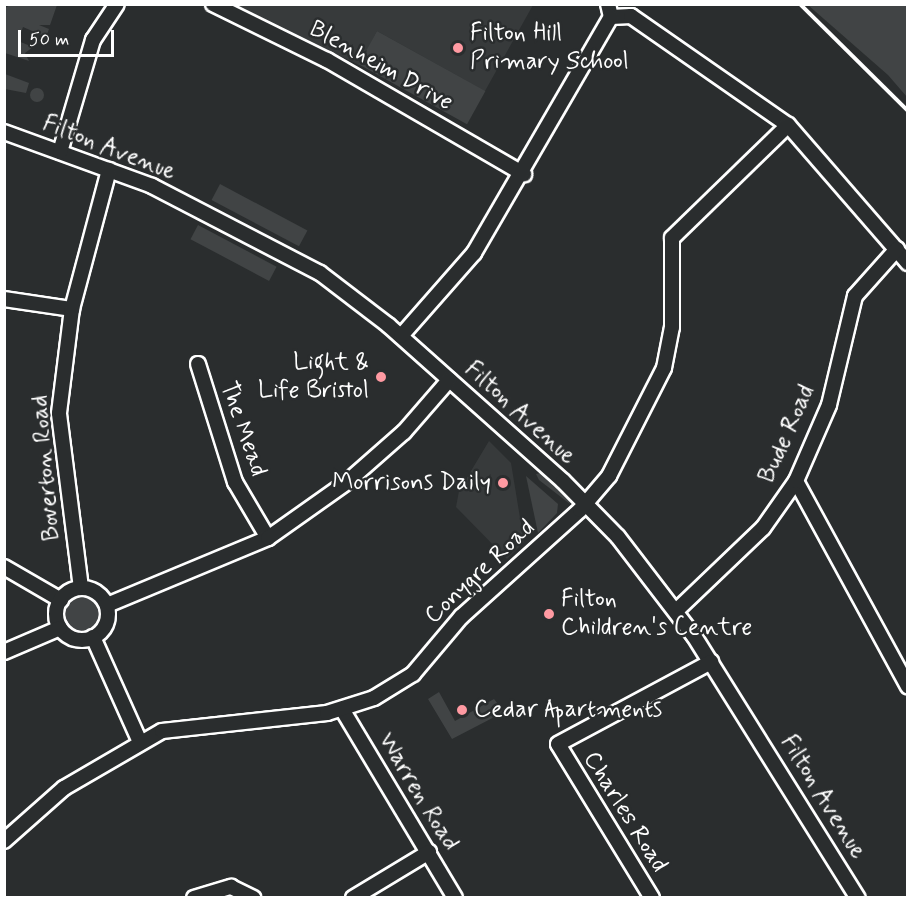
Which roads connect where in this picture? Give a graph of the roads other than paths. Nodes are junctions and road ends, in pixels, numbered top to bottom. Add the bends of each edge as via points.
1 (117, 4) edge
2 (213, 4) edge
3 (610, 11) edge
4 (788, 125) junction
5 (4, 132) edge
6 (60, 152) junction
7 (109, 170) junction
8 (524, 174) junction
9 (897, 249) junction
10 (908, 263) edge
11 (4, 299) edge
12 (72, 309) junction
13 (401, 336) junction
14 (198, 364) dead end
15 (449, 380) junction
16 (796, 481) junction
17 (586, 504) junction
18 (268, 538) junction
19 (4, 567) edge
20 (81, 588) junction
21 (61, 600) junction
22 (106, 605) junction
23 (676, 612) junction
24 (60, 628) junction
25 (93, 637) junction
26 (4, 652) edge
27 (711, 663) junction
28 (908, 686) edge
29 (342, 709) junction
30 (139, 740) junction
31 (4, 841) edge
32 (429, 852) junction
33 (194, 897) edge
34 (254, 897) edge
35 (353, 897) edge
36 (455, 897) edge
37 (652, 897) edge
38 (858, 897) edge

1 - 6 street via 93,40
2 - 8 street, Blenheim Drive via 327,60
3 - 4 street via 632,16
3 - 8 street
4 - 9 street
4 - 17 street, Conygre Road via 672,238 672,327 664,368 609,476
5 - 6 street, Filton Avenue
6 - 7 street, Filton Avenue
7 - 12 street, Boverton Road
7 - 13 street, Filton Avenue via 295,258
8 - 13 street via 474,253
9 - 10 street
9 - 16 street, Bude Road via 855,296 830,405
11 - 12 street
12 - 20 street, Boverton Road via 59,413
13 - 15 street, Filton Avenue
14 - 18 street, The Mead via 235,482
15 - 17 street, Filton Avenue
15 - 18 street via 404,432 347,482
16 - 23 street, Bude Road via 763,528
16 - 28 street
17 - 23 street, Filton Avenue
17 - 29 street, Conygre Road via 461,617 413,674 374,698
18 - 22 street
19 - 21 street
20 - 21 street
20 - 22 street via 97,592
21 - 24 street
22 - 25 street via 107,620
23 - 27 street, Filton Avenue
24 - 25 street via 79,639
24 - 26 street
25 - 30 street
27 - 37 street, Charles Road via 558,744
27 - 38 street, Filton Avenue
29 - 30 street, Conygre Road via 190,724
29 - 32 street, Warren Road
30 - 31 street, Conygre Road via 64,788
32 - 35 street
32 - 36 street, Warren Road
33 - 34 street via 231,887

